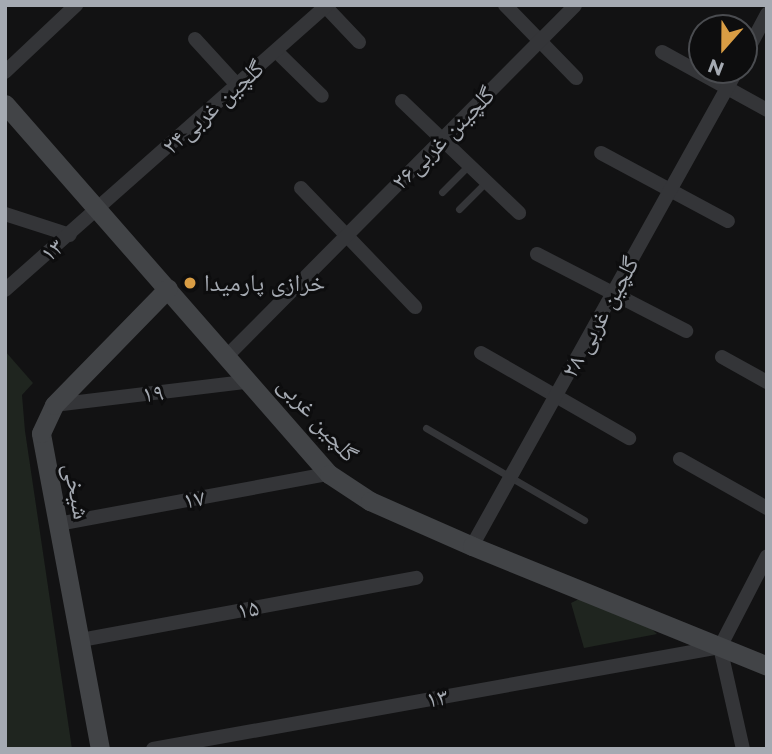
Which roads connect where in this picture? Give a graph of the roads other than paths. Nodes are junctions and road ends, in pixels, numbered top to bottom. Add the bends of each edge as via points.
1 (76, 5) edge
2 (505, 5) edge
3 (575, 5) edge
4 (326, 6) edge
5 (767, 14) edge
6 (758, 31) edge
7 (195, 39) dead end
8 (539, 41) junction
9 (359, 42) dead end
10 (276, 51) junction
11 (662, 52) dead end
12 (5, 72) edge
13 (576, 78) dead end
14 (730, 84) edge
15 (237, 86) junction
16 (728, 88) junction
17 (321, 96) dead end
18 (402, 101) dead end
19 (5, 104) edge
20 (767, 110) edge
21 (441, 140) junction
22 (601, 153) dead end
23 (468, 166) junction
24 (486, 182) junction
25 (300, 188) dead end
26 (671, 190) junction
27 (442, 192) dead end
28 (100, 209) junction
29 (459, 209) dead end
30 (519, 213) dead end
31 (5, 214) edge
32 (728, 221) dead end
33 (70, 235) junction
34 (346, 236) junction
35 (537, 254) dead end
36 (168, 288) junction
37 (5, 290) edge
38 (613, 294) junction
39 (415, 307) dead end
40 (686, 331) dead end
41 (481, 353) dead end
42 (229, 354) junction
43 (722, 357) dead end
44 (251, 381) junction
45 (767, 382) edge
46 (555, 397) junction
47 (54, 405) junction
48 (426, 428) dead end
49 (629, 438) dead end
50 (680, 458) dead end
51 (329, 474) junction
52 (509, 480) junction
53 (767, 508) edge
54 (584, 520) dead end
55 (58, 524) junction
56 (472, 545) junction
57 (767, 556) edge
58 (416, 578) dead end
59 (81, 639) junction
60 (720, 647) junction
61 (767, 666) edge
62 (100, 749) edge
63 (153, 749) edge
64 (743, 749) edge

1 - 12 street
2 - 8 street
3 - 8 street, گلچینن غربی۲۶
4 - 9 street
4 - 10 street, گلچین غربی۲۴
5 - 6 street
7 - 15 street
8 - 13 street
8 - 21 street, گلچینن غربی۲۶
10 - 15 street, گلچین غربی۲۴
10 - 17 street
11 - 16 street
14 - 16 street, گلچین غربی ۲۸
15 - 28 street, گلچین غربی۲۴
16 - 20 street
16 - 26 street, گلچین غربی ۲۸
18 - 21 street
19 - 28 street, گلچین غربی
21 - 23 street
21 - 34 street, گلچینن غربی۲۶
22 - 26 street
23 - 24 street
23 - 27 lane
24 - 29 lane
24 - 30 street
25 - 34 street
26 - 32 street
26 - 38 street, گلچین غربی ۲۸
28 - 33 street, ۱۳
28 - 36 street, گلچین غربی
31 - 33 street
33 - 37 street, ۱۳
34 - 39 street
34 - 42 street, گلچینن غربی۲۶
35 - 38 street
36 - 42 street, گلچین غربی
36 - 47 street, شیخی
38 - 40 street
38 - 46 street, گلچین غربی ۲۸
41 - 46 street
42 - 44 street, گلچین غربی
43 - 45 street
44 - 47 street, ۱۹
44 - 51 street, گلچین غربی
46 - 49 street
46 - 52 street, گلچین غربی ۲۸
47 - 55 street, شیخی via 41,433
48 - 52 lane
50 - 53 street
51 - 55 street, ۱۷
51 - 56 street, گلچین غربی via 370,501
52 - 54 lane
52 - 56 street, گلچین غربی ۲۸
55 - 59 street, شیخی
56 - 60 street, گلچین غربی
57 - 60 street
58 - 59 street, ۱۵
59 - 62 street, شیخی
60 - 61 street, گلچین غربی
60 - 63 street, ۱۳
60 - 64 street

